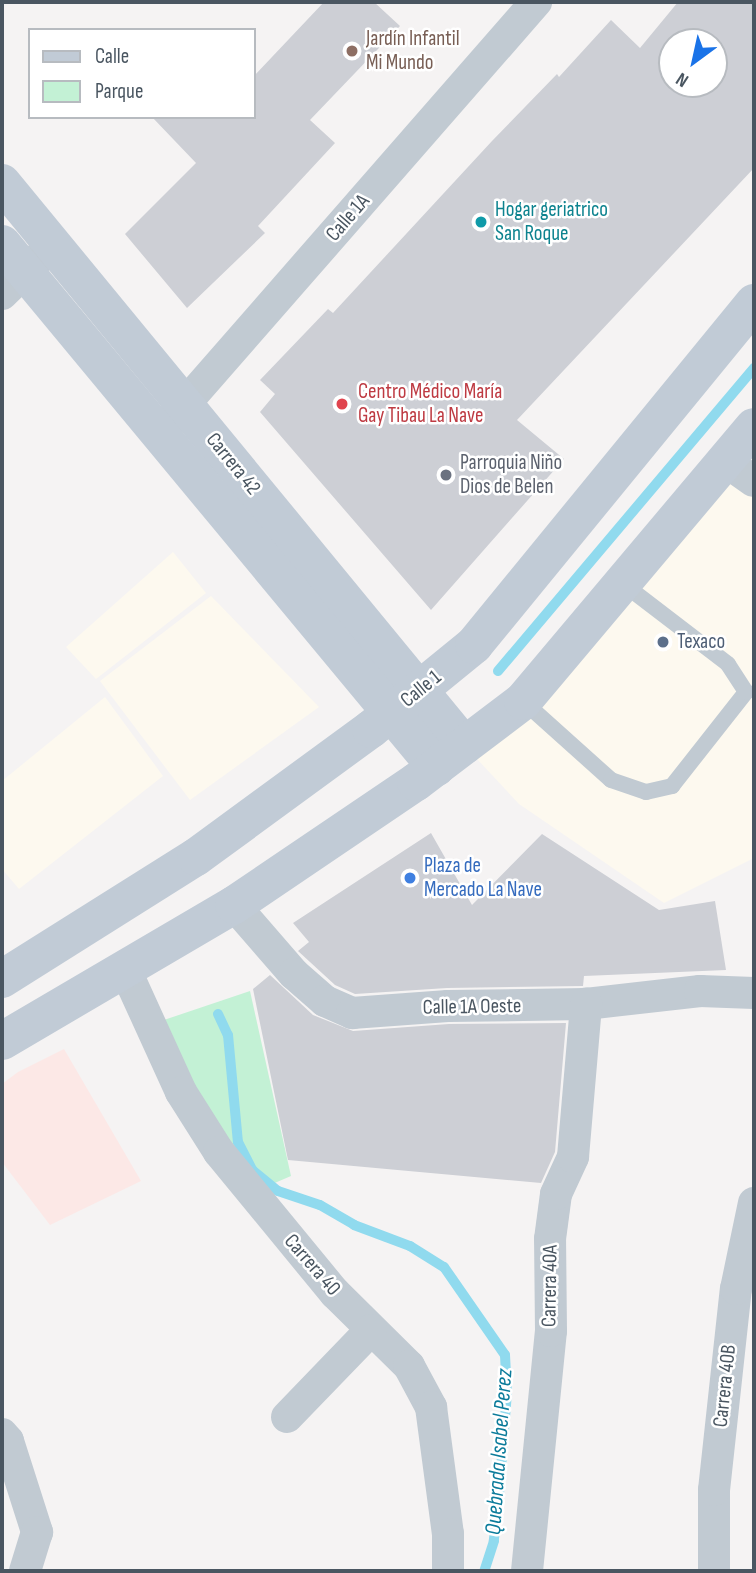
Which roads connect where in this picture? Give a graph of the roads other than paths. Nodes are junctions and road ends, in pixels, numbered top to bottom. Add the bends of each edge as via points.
1 (536, 2) edge
2 (2, 183) edge
3 (52, 244) junction
4 (10, 270) edge
5 (754, 303) edge
6 (185, 406) junction
7 (754, 427) edge
8 (159, 433) junction
9 (740, 471) edge
10 (622, 583) junction
11 (405, 701) junction
12 (523, 701) junction
13 (450, 756) junction
14 (234, 905) junction
15 (125, 969) junction
16 (2, 979) edge
17 (754, 993) edge
18 (586, 1004) junction
19 (2, 1041) edge
20 (754, 1203) edge
21 (371, 1330) junction
22 (287, 1417) dead end
23 (2, 1434) edge
24 (25, 1571) edge
25 (448, 1571) edge
26 (527, 1571) edge
27 (714, 1571) edge

1 - 6 street, Calle 1A
2 - 3 main road, Carrera 42
3 - 4 street
3 - 6 main road, Carrera 42
4 - 8 main road, Carrera 42
5 - 11 main road, Calle 1 via 474,645
6 - 8 street, Calle 1A
6 - 11 main road, Carrera 42
7 - 9 main road
8 - 11 main road, Carrera 42
9 - 10 main road
10 - 12 main road
10 - 12 lane via 728,664 746,692 672,786 646,792 611,780
11 - 13 main road, Carrera 42
11 - 16 main road, Calle 1 via 196,857
12 - 13 main road
13 - 14 main road
14 - 15 main road
14 - 18 street, Calle 1A Oeste via 295,974 325,1001 352,1013
15 - 19 main road
15 - 21 street, Carrera 40 via 181,1092 219,1152
17 - 18 street, Calle 1A Oeste via 700,991
18 - 26 street, Carrera 40A via 573,1157 556,1194 550,1239 551,1331
20 - 27 street, Carrera 40B via 736,1289 714,1490
21 - 22 street
21 - 25 street, Carrera 40 via 409,1366 431,1407 448,1534
23 - 24 street via 37,1531

